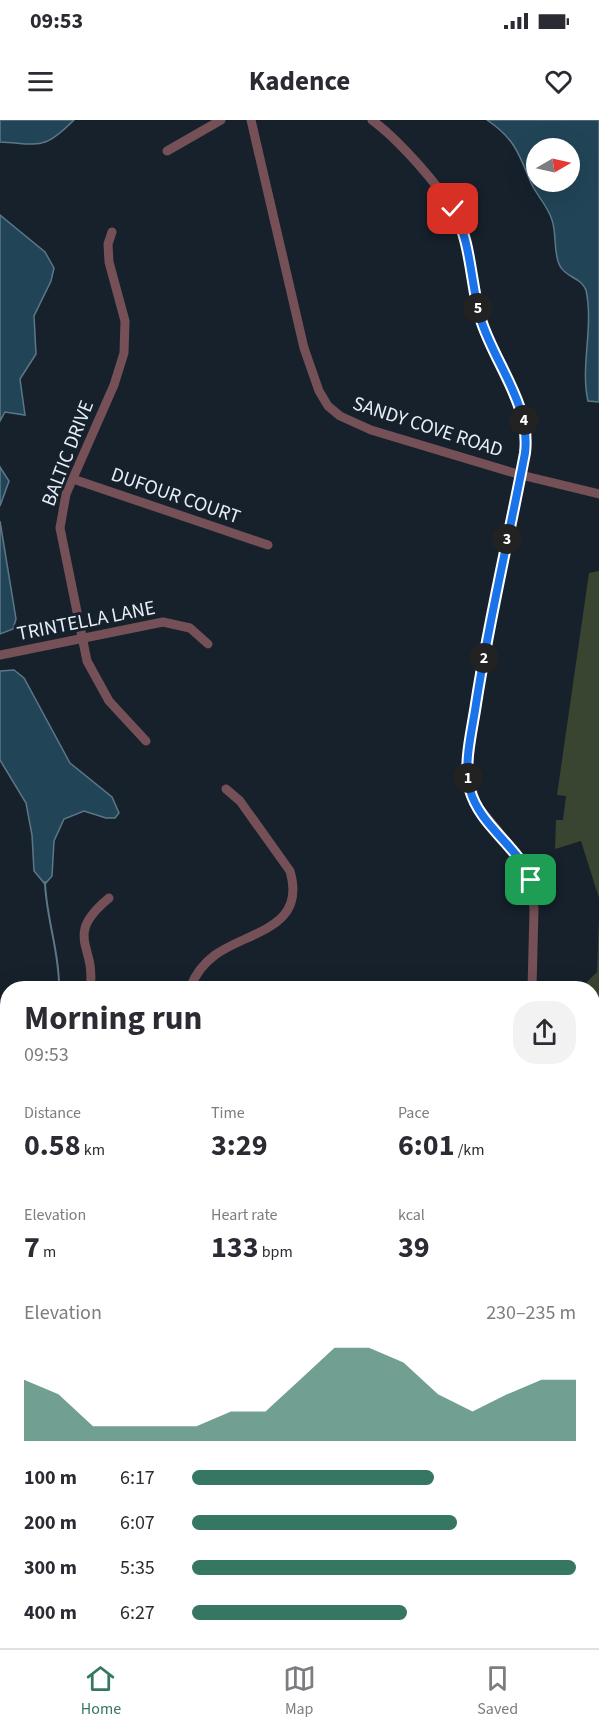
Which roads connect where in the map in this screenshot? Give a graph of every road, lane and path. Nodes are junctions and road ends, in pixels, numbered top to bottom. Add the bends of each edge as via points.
1 (221, 120) edge
2 (251, 120) edge
3 (372, 120) edge
4 (167, 151) dead end
5 (112, 232) dead end
6 (521, 475) junction
7 (73, 479) junction
8 (599, 494) edge
9 (268, 545) dead end
10 (82, 638) junction
11 (208, 644) dead end
12 (0, 655) edge
13 (146, 741) dead end
14 (226, 789) dead end
15 (109, 898) dead end
16 (89, 981) edge
17 (194, 981) edge
18 (532, 981) edge

1 - 4 street
2 - 6 street, SANDY COVE ROAD via 304,348 328,406 345,419 371,430
3 - 6 street via 430,180 462,225 482,322 524,422 526,443
5 - 7 street, BALTIC DRIVE via 109,262 124,321 124,353
6 - 8 street, SANDY COVE ROAD
6 - 18 street via 488,632 467,771 476,804 520,858 531,880
7 - 9 street, DUFOUR COURT
7 - 10 street, BALTIC DRIVE via 62,507 60,528
10 - 11 street, TRINTELLA LANE via 163,622 190,628
10 - 12 street, TRINTELLA LANE
10 - 13 street, BALTIC DRIVE via 87,662 102,690
14 - 17 street via 240,801 290,871 291,900 279,921 227,947 206,962
15 - 16 street via 94,910 84,927

